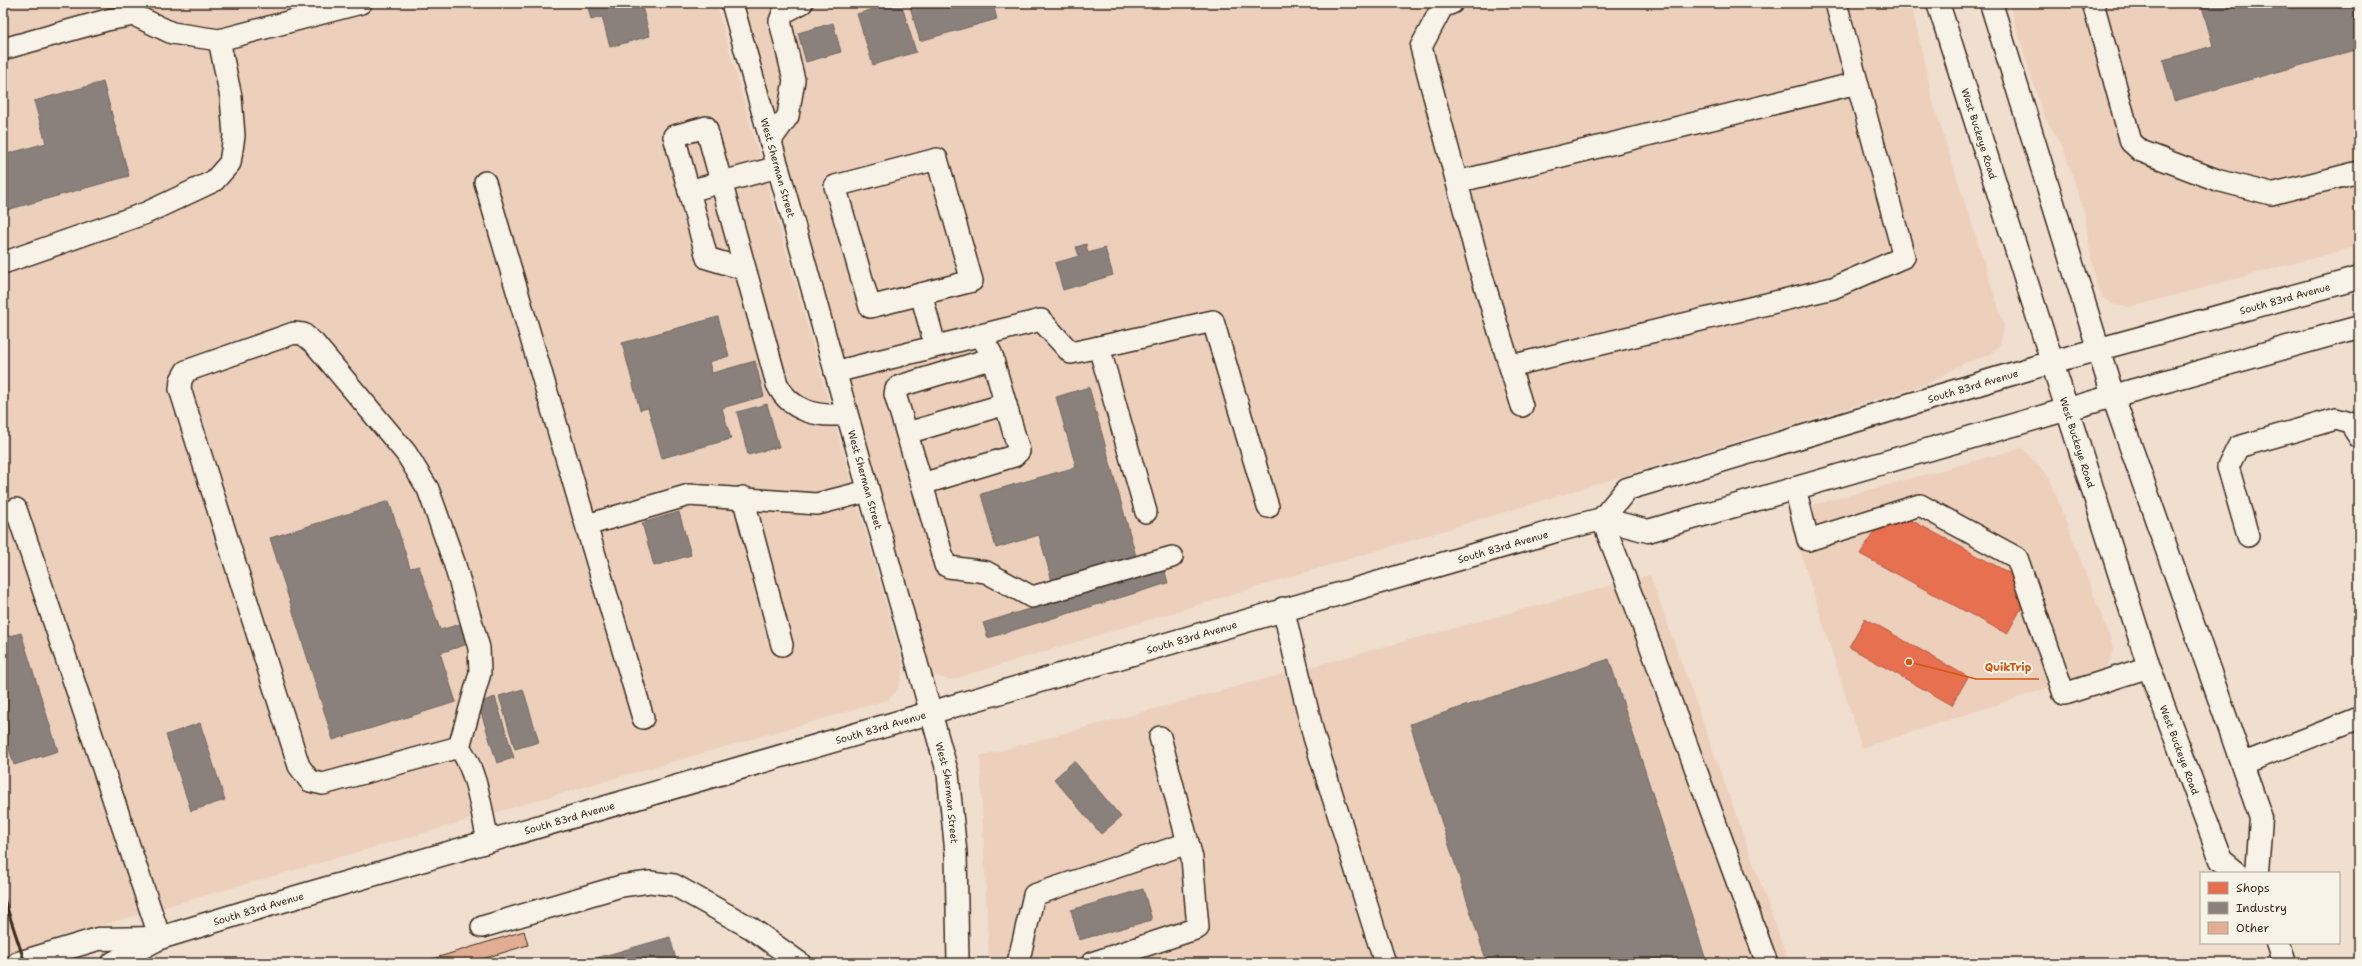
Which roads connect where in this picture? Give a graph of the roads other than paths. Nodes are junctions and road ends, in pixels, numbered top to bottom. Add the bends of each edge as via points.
1 (361, 3) edge
2 (732, 3) edge
3 (802, 3) edge
4 (1452, 3) edge
5 (1836, 3) edge
6 (1938, 3) edge
7 (1992, 3) edge
8 (2093, 3) edge
9 (219, 40) junction
10 (3, 49) edge
11 (1857, 83) junction
12 (770, 141) junction
13 (778, 168) junction
14 (2359, 172) edge
15 (486, 182) dead end
16 (722, 182) junction
17 (1457, 182) junction
18 (689, 191) junction
19 (3, 263) edge
20 (744, 269) junction
21 (2359, 278) edge
22 (921, 294) junction
23 (2359, 327) edge
24 (977, 336) junction
25 (935, 345) junction
26 (1099, 347) junction
27 (2099, 349) junction
28 (993, 358) junction
29 (2052, 362) junction
30 (1510, 366) junction
31 (835, 372) junction
32 (2113, 396) junction
33 (1006, 404) junction
34 (1522, 406) dead end
35 (2066, 409) junction
36 (846, 414) junction
37 (907, 433) junction
38 (2359, 437) edge
39 (922, 484) junction
40 (1795, 488) junction
41 (868, 491) junction
42 (743, 497) junction
43 (1268, 507) dead end
44 (16, 509) dead end
45 (1146, 512) dead end
46 (1602, 519) junction
47 (587, 525) junction
48 (2248, 536) dead end
49 (1172, 557) dead end
50 (1283, 608) junction
51 (782, 645) dead end
52 (2149, 667) junction
53 (930, 712) junction
54 (643, 718) dead end
55 (2359, 718) edge
56 (1160, 738) dead end
57 (459, 747) junction
58 (2242, 764) junction
59 (488, 841) junction
60 (1188, 843) junction
61 (2236, 872) edge
62 (2257, 872) edge
63 (482, 927) dead end
64 (160, 938) junction
65 (2277, 944) edge
66 (18, 963) edge
67 (113, 963) edge
68 (800, 963) edge
69 (958, 963) edge
70 (1018, 963) edge
71 (1092, 963) edge
72 (1385, 963) edge
73 (1767, 963) edge
74 (2284, 963) edge

1 - 9 street
2 - 12 street, West Sherman Street
3 - 12 street via 783,13 780,21 794,80 788,116
4 - 17 street via 1442,7 1421,47
5 - 11 street
6 - 29 main road, West Buckeye Road
7 - 27 main road
8 - 14 street via 2131,142 2140,151 2217,180 2271,194
9 - 10 street via 172,33 134,15
9 - 19 street via 231,97 234,136 230,163 214,181 146,213
11 - 17 street
11 - 30 street via 1904,257 1833,288
12 - 13 street, West Sherman Street
13 - 16 street
13 - 31 street, West Sherman Street
15 - 47 street
16 - 18 street
16 - 18 street via 706,127 674,136
16 - 20 street
17 - 30 street via 1481,273
18 - 20 street via 707,258
20 - 36 street via 782,395 793,405 822,416
21 - 27 main road, South 83rd Avenue
22 - 22 street via 972,281 937,159 835,186 870,307
22 - 25 street
23 - 32 main road
24 - 25 street
24 - 26 street via 1041,320 1071,353
24 - 28 street via 984,341
25 - 31 street
26 - 43 street via 1213,320
26 - 45 street
27 - 29 main road, South 83rd Avenue
27 - 32 main road
28 - 33 street
28 - 37 street via 896,389 895,394
29 - 35 main road, West Buckeye Road
29 - 46 main road, South 83rd Avenue via 1627,489
30 - 34 street
31 - 36 street, West Sherman Street
32 - 35 main road
32 - 58 main road
33 - 37 street
33 - 39 street via 1019,447 1018,454
35 - 40 main road
35 - 52 main road, West Buckeye Road
36 - 41 street, West Sherman Street
37 - 39 street
38 - 48 street via 2350,423 2336,419 2238,447 2228,467
39 - 49 street via 946,564 952,569 986,572 1032,597
40 - 46 main road via 1648,532
40 - 52 street via 1808,540 1920,506 2016,558 2064,694
41 - 42 street via 817,504
41 - 53 street, West Sherman Street
42 - 47 street via 690,495
42 - 51 street
44 - 64 street
46 - 50 main road, South 83rd Avenue
46 - 73 street
47 - 54 street
50 - 53 main road, South 83rd Avenue
50 - 72 street via 1314,737
52 - 61 main road, West Buckeye Road via 2221,860
53 - 59 main road, South 83rd Avenue
53 - 69 street, West Sherman Street via 948,774 953,811
55 - 58 street
56 - 60 street
57 - 57 street via 323,784 310,781 299,766 180,389 180,380 186,371 294,334 303,334 314,343 406,453 428,489 454,562 480,648 480,673
57 - 59 street via 470,765
58 - 62 main road via 2261,818
59 - 64 main road, South 83rd Avenue
60 - 70 street via 1034,895
60 - 71 street via 1192,858 1198,928
63 - 68 street via 621,886 650,882 674,885 751,928
64 - 66 main road, South 83rd Avenue via 98,939
64 - 67 main road, South 83rd Avenue
65 - 74 main road

